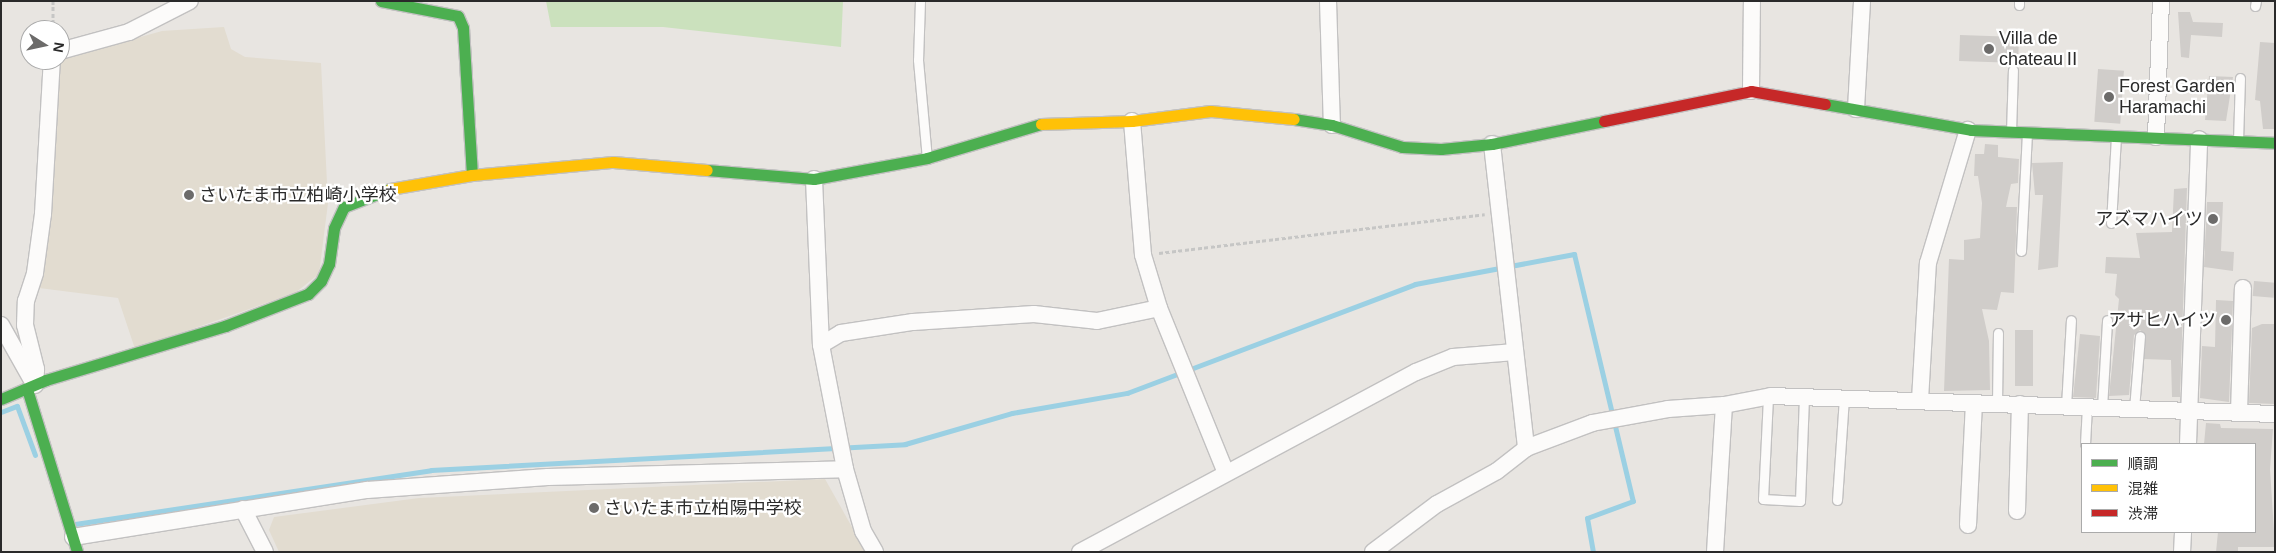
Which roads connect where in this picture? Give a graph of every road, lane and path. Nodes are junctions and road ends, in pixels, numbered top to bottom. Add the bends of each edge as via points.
1 (53, 1) edge
2 (190, 1) edge
3 (381, 1) edge
4 (920, 1) edge
5 (1328, 1) edge
6 (1752, 1) edge
7 (1862, 1) edge
8 (2161, 1) edge
9 (53, 20) edge
10 (70, 47) edge
11 (51, 70) edge
12 (2013, 70) dead end
13 (2240, 78) dead end
14 (1751, 92) junction
15 (1856, 109) junction
16 (1132, 121) junction
17 (1332, 125) junction
18 (1968, 130) junction
19 (2010, 132) junction
20 (2027, 132) junction
21 (2116, 136) junction
22 (2156, 137) junction
23 (2198, 139) junction
24 (2238, 141) junction
25 (2275, 142) edge
26 (1492, 144) junction
27 (927, 158) junction
28 (472, 175) junction
29 (814, 178) junction
30 (1499, 213) junction
31 (2111, 223) dead end
32 (2021, 250) dead end
33 (1144, 255) junction
34 (2243, 288) dead end
35 (1159, 308) junction
36 (2071, 320) dead end
37 (2107, 320) dead end
38 (1, 325) edge
39 (1998, 333) dead end
40 (2140, 336) dead end
41 (821, 345) junction
42 (1515, 352) junction
43 (31, 387) junction
44 (1768, 396) junction
45 (1804, 397) junction
46 (1844, 398) junction
47 (1, 399) edge
48 (1920, 400) junction
49 (1974, 402) junction
50 (1997, 404) junction
51 (2020, 404) junction
52 (1724, 405) junction
53 (2066, 406) junction
54 (2094, 407) junction
55 (2134, 409) junction
56 (2189, 411) junction
57 (2239, 413) junction
58 (2275, 414) edge
59 (2085, 443) edge
60 (2188, 443) edge
61 (1526, 448) junction
62 (845, 470) junction
63 (1226, 473) junction
64 (1837, 500) dead end
65 (243, 509) junction
66 (2017, 511) dead end
67 (1968, 525) dead end
68 (2183, 533) edge
69 (75, 544) edge
70 (264, 552) edge
71 (875, 552) edge
72 (1080, 552) edge
73 (1372, 552) edge
74 (1715, 552) edge
75 (2182, 552) edge

1 - 9 path
2 - 10 street via 129,32
3 - 28 street via 458,16 463,28
4 - 27 lane via 918,60
5 - 17 street
6 - 14 street
7 - 15 street
8 - 22 street
11 - 43 street via 43,214 35,273 26,301 25,325 36,369
12 - 19 lane
13 - 24 lane
14 - 15 street
14 - 26 street
15 - 18 street
16 - 17 street via 1219,111 1254,112
16 - 27 street via 1034,124
16 - 33 street
17 - 26 street via 1402,146 1441,149
18 - 19 street
18 - 48 street via 1928,263
19 - 20 street
20 - 21 street
20 - 32 lane
21 - 22 street
21 - 31 lane
22 - 23 street
23 - 24 street
23 - 56 street
24 - 25 street
26 - 30 street
27 - 29 street
28 - 29 street via 613,162 756,177
28 - 43 street via 379,191 344,207 334,228 329,264 321,281 308,294 225,326
29 - 41 street
30 - 33 path
30 - 42 street
33 - 35 street
34 - 57 street
35 - 41 street via 1097,321 1034,314 912,322 840,333
35 - 63 street
36 - 53 lane
37 - 54 lane
38 - 43 street
39 - 50 lane
40 - 55 lane
41 - 62 street
42 - 61 street
42 - 63 street via 1453,357 1416,372
43 - 47 street
43 - 69 street
44 - 45 street
44 - 45 lane via 1763,500 1800,501
44 - 52 street
45 - 46 street
46 - 48 street
46 - 64 lane
48 - 49 street
49 - 50 street
49 - 67 street
50 - 51 street
51 - 53 street
51 - 66 street
52 - 61 street via 1668,409 1592,423
52 - 74 street
53 - 54 street
54 - 55 street
54 - 59 lane
55 - 56 street
56 - 57 street
56 - 60 street
57 - 58 street
61 - 73 street via 1497,471 1437,504
62 - 65 street via 548,477 367,490
62 - 71 street via 863,531
63 - 72 street
65 - 69 street
65 - 70 street
68 - 75 street

